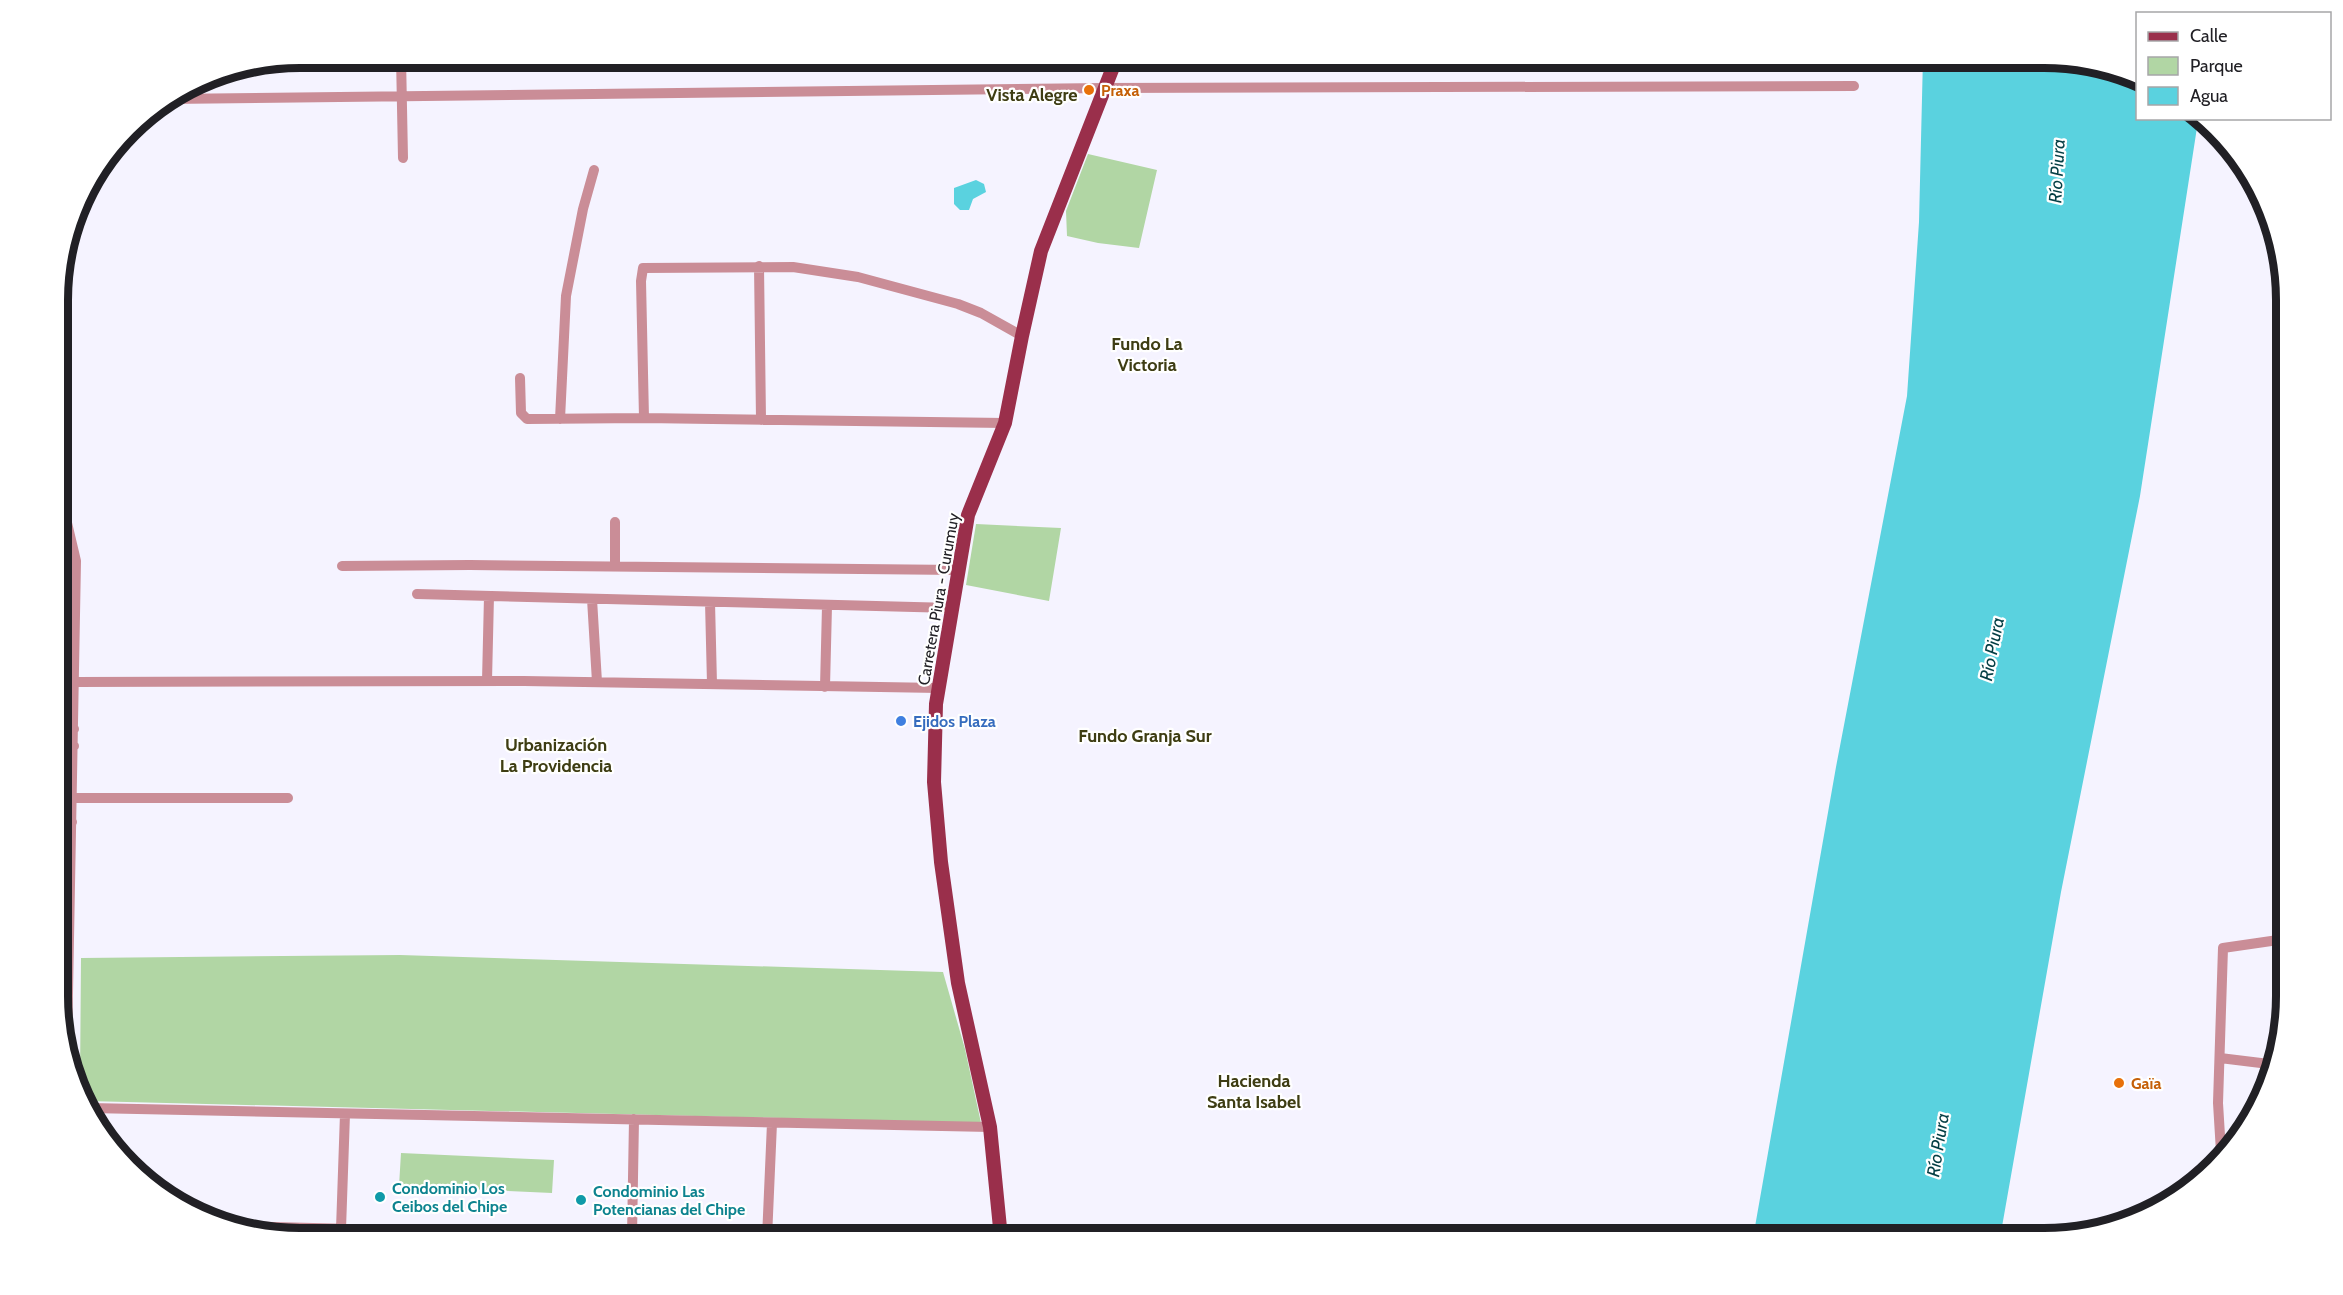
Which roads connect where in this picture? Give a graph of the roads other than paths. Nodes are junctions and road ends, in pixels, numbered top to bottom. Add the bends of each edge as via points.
1 (401, 68) edge
2 (1112, 68) edge
3 (1854, 86) dead end
4 (1104, 88) junction
5 (402, 95) junction
6 (183, 99) edge
7 (403, 158) dead end
8 (594, 170) dead end
9 (759, 266) junction
10 (1022, 336) junction
11 (520, 378) dead end
12 (644, 418) junction
13 (560, 419) junction
14 (761, 420) junction
15 (1005, 423) junction
16 (615, 522) dead end
17 (67, 537) edge
18 (342, 566) dead end
19 (615, 566) junction
20 (959, 570) junction
21 (417, 594) dead end
22 (489, 596) junction
23 (592, 599) junction
24 (711, 602) junction
25 (827, 606) junction
26 (952, 608) junction
27 (487, 681) junction
28 (75, 682) junction
29 (597, 682) junction
30 (712, 684) junction
31 (825, 687) junction
32 (939, 688) junction
33 (67, 729) edge
34 (74, 729) junction
35 (67, 746) edge
36 (74, 746) junction
37 (73, 798) junction
38 (288, 798) dead end
39 (67, 822) edge
40 (72, 822) junction
41 (67, 889) edge
42 (2276, 940) edge
43 (2220, 1058) junction
44 (2265, 1064) edge
45 (97, 1108) edge
46 (345, 1114) junction
47 (634, 1119) junction
48 (772, 1123) junction
49 (990, 1126) junction
50 (2220, 1146) edge
51 (341, 1228) edge
52 (632, 1228) edge
53 (767, 1228) edge
54 (1000, 1228) edge

1 - 5 street
2 - 4 main road, Carretera Piura - Curumuy
3 - 4 street
4 - 5 street
4 - 10 main road, Carretera Piura - Curumuy via 1041,250
5 - 6 street
5 - 7 street
8 - 13 street via 566,296
9 - 10 street via 793,267 901,287 981,313
9 - 12 street via 643,268
9 - 14 street
10 - 15 main road, Carretera Piura - Curumuy
11 - 13 street via 519,406 523,418
12 - 13 street
12 - 14 street
14 - 15 street
15 - 20 main road, Carretera Piura - Curumuy via 968,515
16 - 19 street
17 - 28 street via 76,561
18 - 19 street
19 - 20 street
20 - 26 main road, Carretera Piura - Curumuy
21 - 22 street
22 - 23 street
22 - 27 street
23 - 24 street
23 - 29 street
24 - 25 street
24 - 30 street
25 - 26 street
25 - 31 street
26 - 32 main road, Carretera Piura - Curumuy
27 - 28 street
27 - 29 street
28 - 34 street
29 - 30 street
30 - 31 street
31 - 32 street
32 - 49 main road, Carretera Piura - Curumuy via 934,772 941,862 958,983
33 - 34 street
34 - 36 street
35 - 36 street
36 - 37 street
37 - 38 street
37 - 40 street
39 - 40 street
40 - 41 street
42 - 43 street via 2223,948
43 - 44 street
43 - 50 street
45 - 46 street
46 - 47 street
46 - 51 street
47 - 48 street
47 - 52 street
48 - 49 street
48 - 53 street
49 - 54 main road, Carretera Piura - Curumuy

